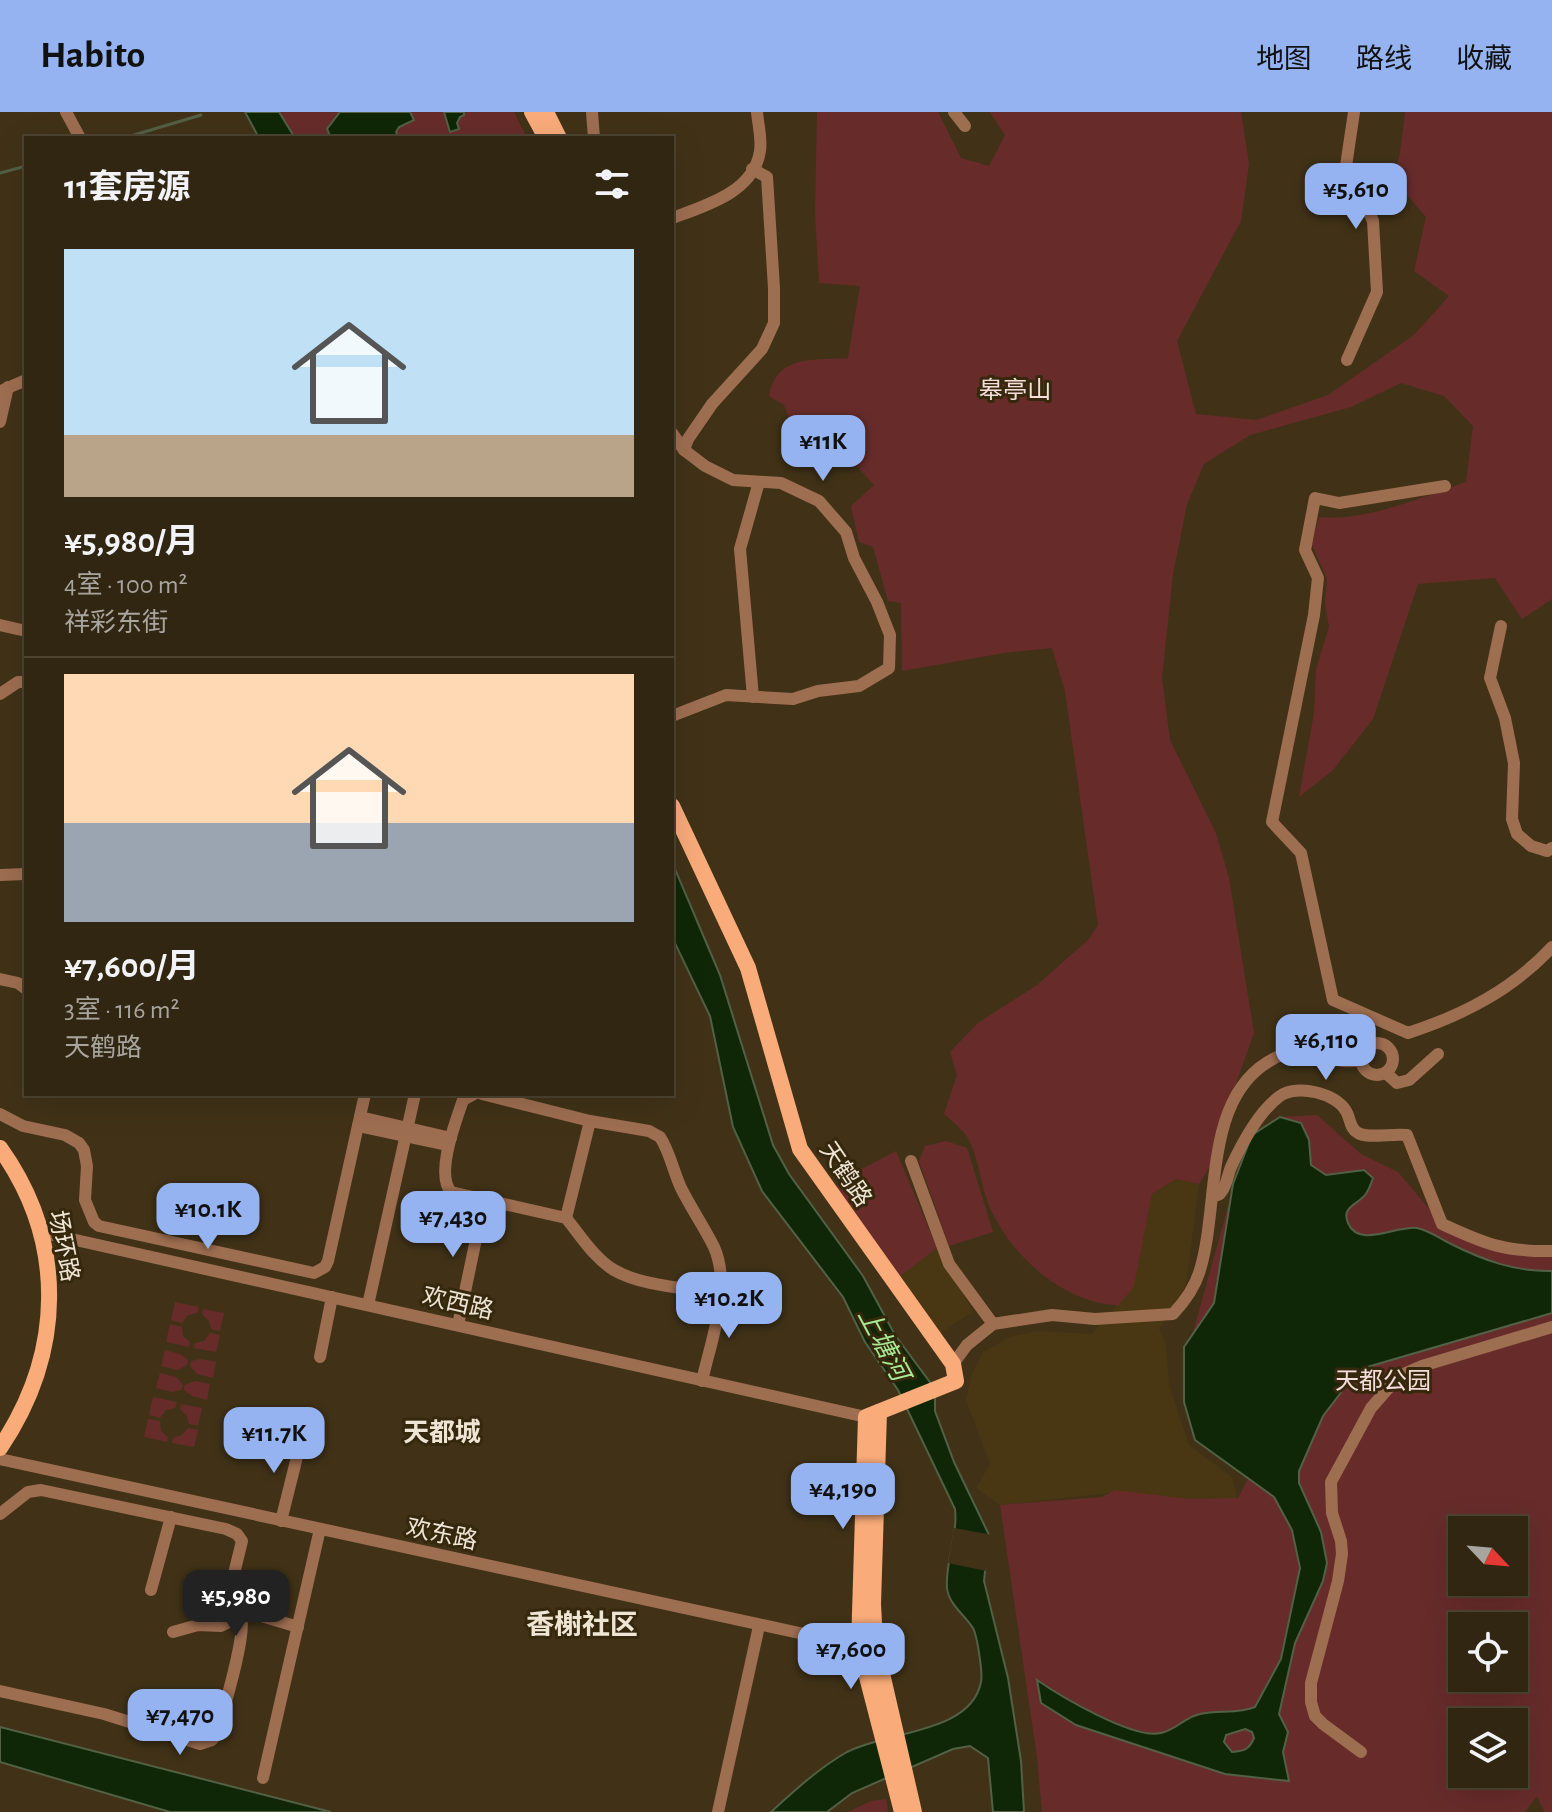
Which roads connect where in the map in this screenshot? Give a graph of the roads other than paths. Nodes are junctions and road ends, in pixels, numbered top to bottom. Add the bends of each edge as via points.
1 (66, 112) edge
2 (532, 112) edge
3 (546, 112) edge
4 (592, 112) edge
5 (757, 112) edge
6 (954, 112) edge
7 (1354, 112) edge
8 (965, 126) dead end
9 (79, 136) edge
10 (545, 136) edge
11 (558, 136) edge
12 (594, 136) edge
13 (752, 169) junction
14 (674, 217) edge
15 (1347, 360) dead end
16 (24, 381) edge
17 (4, 389) edge
18 (0, 422) edge
19 (674, 436) edge
20 (684, 450) junction
21 (759, 482) junction
22 (1445, 486) dead end
23 (0, 625) edge
24 (1501, 626) dead end
25 (24, 631) edge
26 (24, 682) edge
27 (0, 694) edge
28 (753, 697) junction
29 (674, 715) edge
30 (674, 810) edge
31 (1552, 848) edge
32 (24, 874) edge
33 (0, 875) edge
34 (1552, 947) edge
35 (0, 979) edge
36 (24, 988) edge
37 (1438, 1054) dead end
38 (1364, 1066) junction
39 (1386, 1073) junction
40 (365, 1096) edge
41 (415, 1096) edge
42 (470, 1096) edge
43 (490, 1096) edge
44 (0, 1114) edge
45 (359, 1121) junction
46 (590, 1121) junction
47 (406, 1132) junction
48 (450, 1142) junction
49 (0, 1148) edge
50 (911, 1161) dead end
51 (1212, 1196) junction
52 (484, 1201) junction
53 (566, 1218) junction
54 (40, 1232) junction
55 (201, 1248) junction
56 (1552, 1251) edge
57 (197, 1267) junction
58 (720, 1294) junction
59 (332, 1297) junction
60 (368, 1305) junction
61 (993, 1324) junction
62 (458, 1325) junction
63 (1552, 1327) edge
64 (320, 1357) dead end
65 (953, 1364) junction
66 (702, 1381) junction
67 (872, 1415) junction
68 (302, 1437) dead end
69 (0, 1448) edge
70 (0, 1459) edge
71 (80, 1476) junction
72 (75, 1496) junction
73 (0, 1514) edge
74 (171, 1517) junction
75 (281, 1521) junction
76 (320, 1529) junction
77 (151, 1590) dead end
78 (241, 1616) junction
79 (759, 1626) junction
80 (298, 1627) junction
81 (173, 1632) dead end
82 (867, 1644) junction
83 (0, 1691) edge
84 (887, 1722) junction
85 (1361, 1752) dead end
86 (263, 1778) dead end
87 (910, 1810) edge
88 (718, 1812) edge

1 - 9 street
2 - 10 main road
3 - 11 main road
4 - 12 street
5 - 13 street via 760,151
6 - 8 street
7 - 15 street via 1346,166 1373,221 1377,292
13 - 14 street via 748,179 715,203
13 - 20 street via 767,177 774,323 762,349 712,404
16 - 17 street
17 - 18 street
19 - 20 street
20 - 21 street via 733,480
21 - 28 street via 740,549
21 - 28 street via 781,483 819,501 846,532 890,635 889,668 859,686 793,699
22 - 34 street via 1339,503 1315,498 1305,550 1318,578 1314,615 1272,822 1301,853 1333,1000 1408,1033 1484,1002
23 - 25 street
24 - 31 street via 1490,678 1514,763 1512,819 1517,834 1531,846
26 - 27 street
28 - 29 street via 726,695
30 - 65 main road, 天鹤路 via 748,968 800,1149
32 - 33 street
35 - 36 street
37 - 39 street via 1409,1080 1397,1083
38 - 39 street via 1376,1075
38 - 39 street via 1362,1052 1381,1043 1394,1060
38 - 51 street via 1318,1054 1286,1053 1264,1064 1237,1091 1215,1163
40 - 45 street
41 - 47 street
42 - 48 street via 463,1100
43 - 46 street
44 - 55 street via 79,1143 87,1166 85,1200 94,1222
45 - 47 street
45 - 55 street via 328,1261 320,1271
46 - 53 street
46 - 58 street via 660,1137 715,1249
47 - 48 street
47 - 60 street
48 - 52 street via 447,1187 456,1195
49 - 54 main road, 场环路 via 29,1197
50 - 61 street via 949,1264
51 - 56 street via 1224,1189 1240,1147 1258,1120 1279,1097 1308,1089 1339,1104 1357,1132 1407,1135 1442,1224 1504,1249
51 - 61 street via 1200,1273 1173,1314 1095,1319 1052,1315
52 - 53 street
52 - 62 street
53 - 58 street via 613,1269 638,1279
54 - 57 street, 欢西路
54 - 69 main road, 场环路 via 49,1281 46,1342 29,1398
55 - 57 street
57 - 59 street, 欢西路
58 - 66 street
59 - 60 street, 欢西路
59 - 64 street
60 - 62 street, 欢西路
61 - 65 street
62 - 66 street, 欢西路
63 - 85 street via 1399,1376 1371,1408 1331,1482 1342,1554 1311,1702 1323,1724
65 - 67 main road via 956,1381
66 - 67 street, 欢西路
67 - 82 main road
68 - 75 street
70 - 71 street, 欢东路
71 - 72 street
71 - 75 street, 欢东路
72 - 73 street via 28,1492
72 - 74 street
74 - 77 street
74 - 78 street via 237,1534 242,1541 229,1594
75 - 76 street, 欢东路
76 - 79 street, 欢东路
76 - 80 street
78 - 80 street via 258,1615
78 - 81 street via 221,1626
78 - 83 street via 217,1734 200,1744 104,1714
79 - 82 street, 欢东路
79 - 88 street
80 - 86 street
82 - 84 main road
84 - 87 main road
84 - 87 main road via 898,1794

